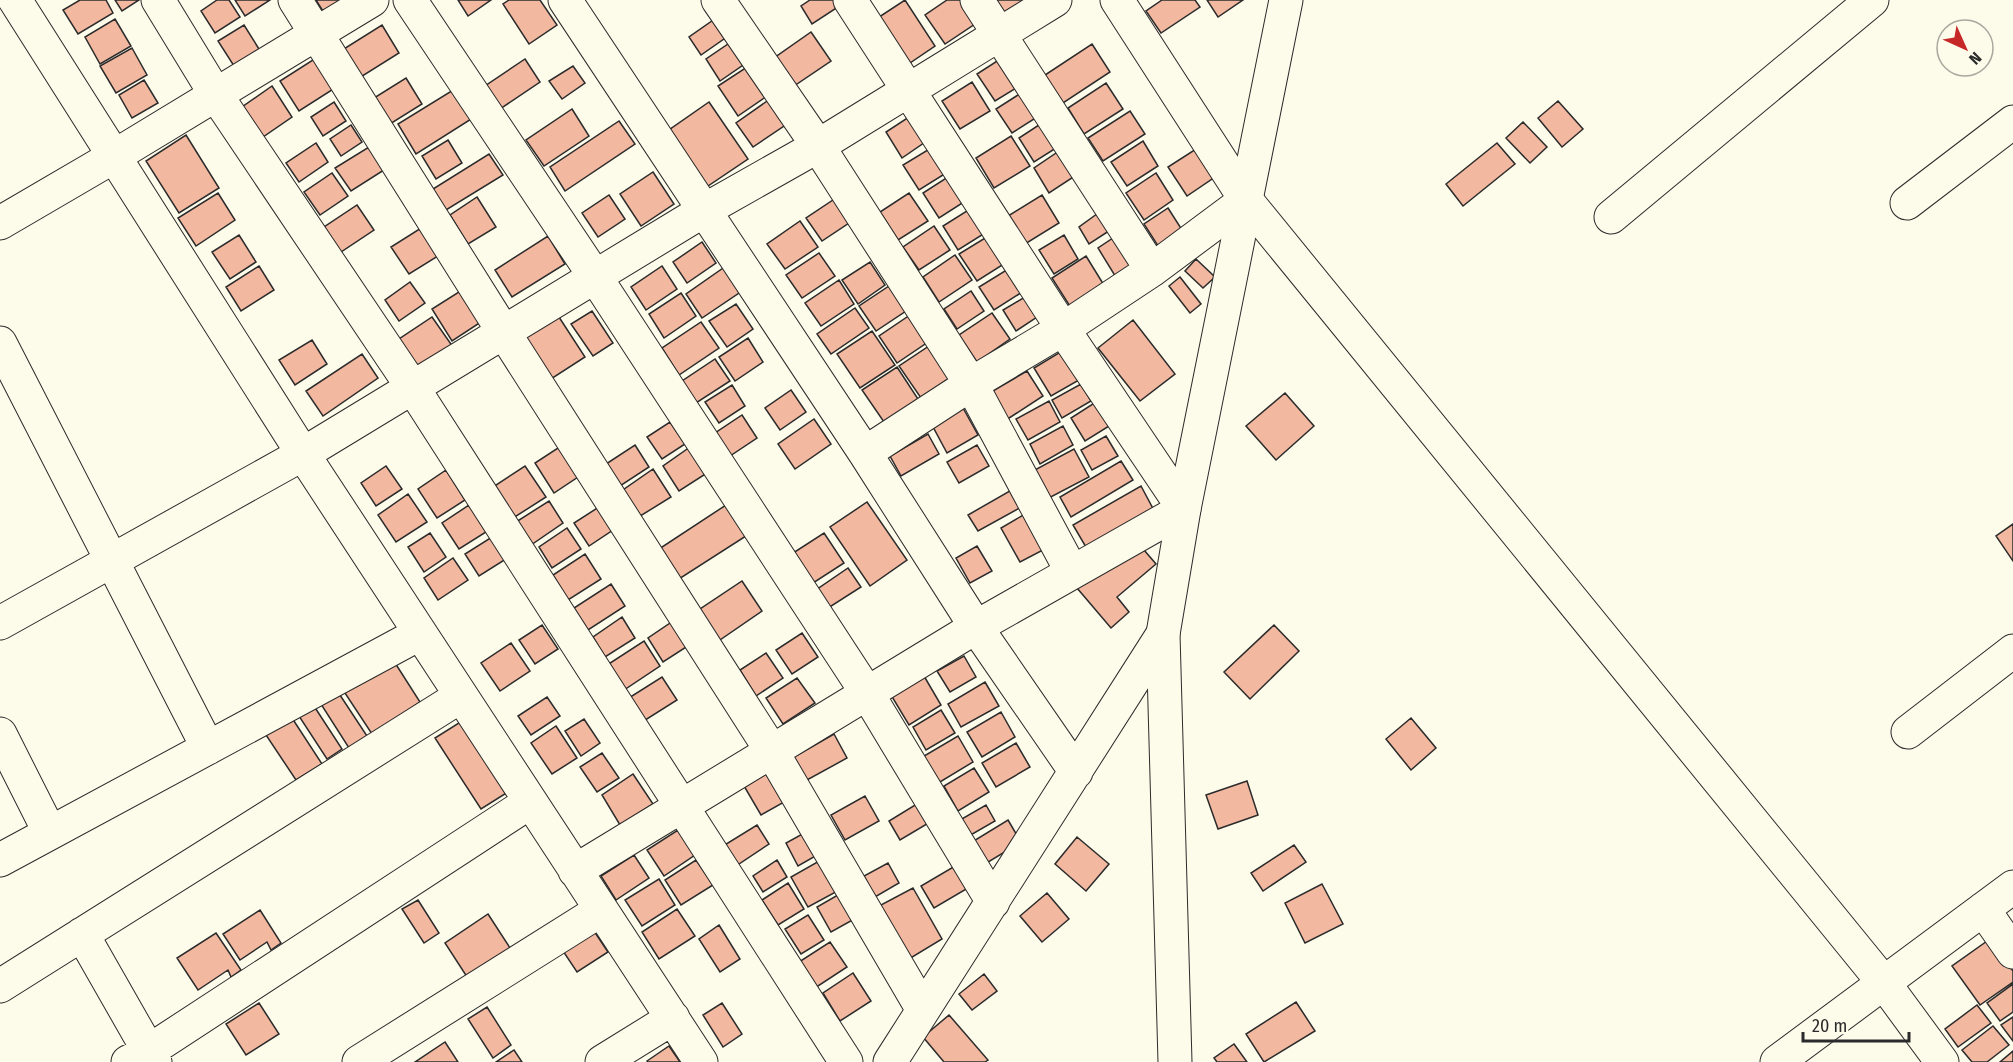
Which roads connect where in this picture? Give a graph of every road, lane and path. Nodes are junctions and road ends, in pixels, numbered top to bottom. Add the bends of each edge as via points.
1 (15, 0) edge
2 (158, 0) edge
3 (296, 0) edge
4 (372, 0) edge
5 (410, 0) edge
6 (565, 0) edge
7 (718, 0) edge
8 (850, 0) edge
9 (977, 0) edge
10 (1055, 0) edge
11 (1117, 0) edge
12 (1286, 0) edge
13 (1872, 0) edge
14 (317, 32) junction
15 (999, 34) junction
16 (907, 90) junction
17 (216, 95) junction
18 (2013, 122) edge
19 (818, 146) junction
20 (113, 157) junction
21 (1246, 200) junction
22 (1907, 203) dead end
23 (703, 211) junction
24 (1611, 217) dead end
25 (0, 223) edge
26 (1152, 270) junction
27 (596, 278) junction
28 (1063, 329) junction
29 (503, 331) junction
30 (0, 343) edge
31 (971, 384) junction
32 (413, 388) junction
33 (865, 453) junction
34 (303, 454) junction
35 (1184, 509) junction
36 (113, 562) junction
37 (1071, 572) junction
38 (0, 623) edge
39 (976, 627) junction
40 (419, 634) junction
41 (1163, 634) junction
42 (2013, 651) edge
43 (867, 693) junction
44 (461, 696) junction
45 (1908, 732) dead end
46 (0, 734) edge
47 (208, 748) junction
48 (771, 750) junction
49 (1076, 772) junction
50 (531, 802) junction
51 (680, 805) junction
52 (50, 833) junction
53 (0, 860) edge
54 (575, 871) junction
55 (2013, 887) edge
56 (993, 902) junction
57 (1983, 909) junction
58 (601, 910) junction
59 (82, 934) junction
60 (2013, 952) edge
61 (1884, 982) junction
62 (0, 986) edge
63 (923, 1010) junction
64 (673, 1018) junction
65 (144, 1058) edge
66 (1787, 1059) edge
67 (359, 1062) edge
68 (602, 1062) edge
69 (701, 1062) edge
70 (846, 1062) edge
71 (890, 1062) edge
72 (1175, 1062) edge
73 (1942, 1062) edge

1 - 20 street
2 - 17 street
3 - 14 street
4 - 14 street
5 - 27 street
6 - 23 street
7 - 19 street
8 - 16 street
9 - 15 street
10 - 15 street
11 - 21 street
12 - 21 street
13 - 24 street
14 - 17 street
14 - 29 street
15 - 16 street
15 - 26 street
16 - 19 street
16 - 28 street
17 - 20 street
17 - 32 street
18 - 22 street
19 - 23 street
19 - 31 street
20 - 25 street
20 - 34 street
21 - 26 street
21 - 35 street
21 - 61 street
23 - 27 street
23 - 33 street
26 - 28 street
27 - 29 street
27 - 43 street
28 - 31 street
28 - 35 street
29 - 32 street
29 - 48 street
30 - 36 street
31 - 33 street
31 - 37 street
32 - 34 street
32 - 51 street
33 - 39 street
34 - 36 street
34 - 40 street
35 - 37 street
35 - 41 street
36 - 38 street
36 - 47 street
37 - 39 street
39 - 43 street
39 - 49 street
40 - 44 street
40 - 47 street
41 - 49 street
41 - 72 street
42 - 45 street
43 - 48 street
43 - 56 street
44 - 50 street
44 - 59 street
46 - 52 street
47 - 52 street
48 - 51 street
48 - 63 street
49 - 56 street
50 - 54 street
50 - 65 street
51 - 54 street
51 - 70 street
52 - 53 street
54 - 58 street
55 - 57 street
56 - 63 street
57 - 60 street
57 - 61 street
58 - 64 street
58 - 67 street
59 - 62 street
59 - 65 street
61 - 66 street
61 - 73 street
63 - 71 street
64 - 68 street
64 - 69 street

